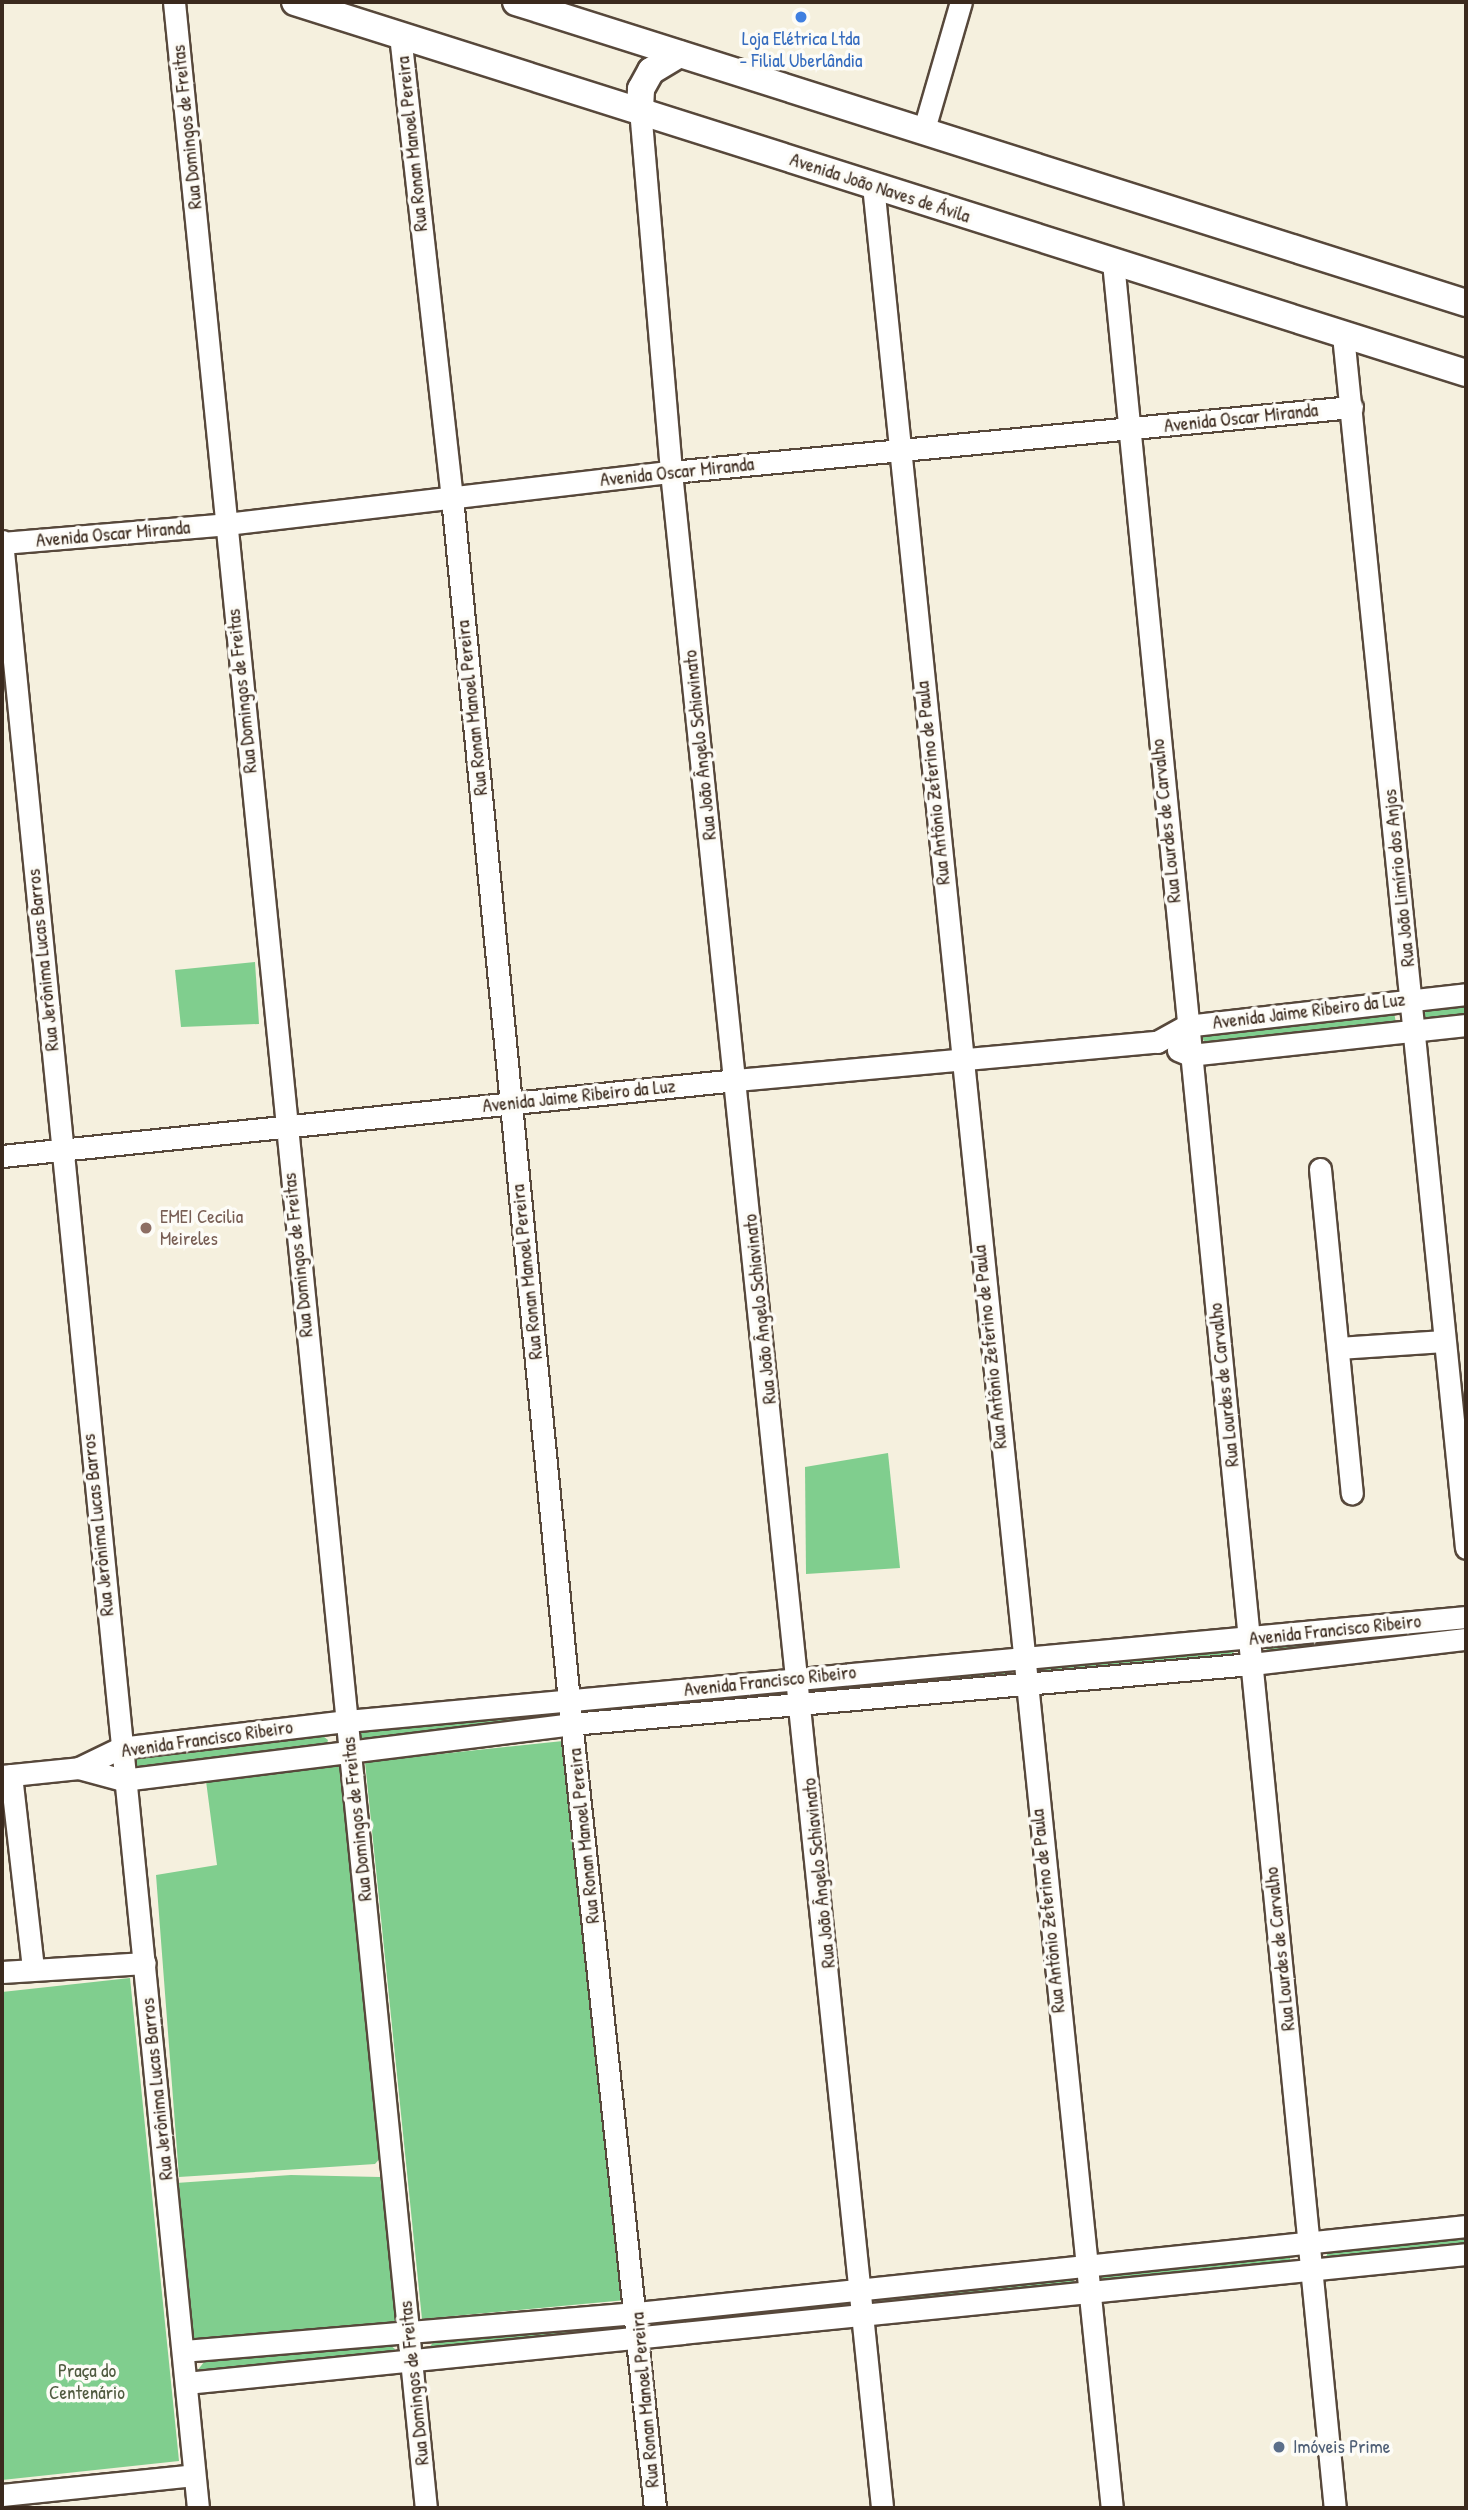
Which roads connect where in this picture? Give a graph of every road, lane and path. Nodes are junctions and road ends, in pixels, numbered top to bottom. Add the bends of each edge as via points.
1 (174, 2) edge
2 (295, 2) edge
3 (516, 2) edge
4 (961, 2) edge
5 (400, 35) junction
6 (680, 54) junction
7 (640, 109) junction
8 (924, 129) junction
9 (873, 186) junction
10 (1114, 262) junction
11 (1466, 303) edge
12 (1343, 335) junction
13 (1466, 373) edge
14 (1352, 407) junction
15 (1127, 429) junction
16 (900, 449) junction
17 (671, 472) junction
18 (452, 498) junction
19 (226, 524) junction
20 (2, 542) edge
21 (1466, 994) edge
22 (1411, 999) junction
23 (1466, 1025) edge
24 (1186, 1026) junction
25 (1411, 1030) junction
26 (1157, 1042) junction
27 (1190, 1055) junction
28 (960, 1059) junction
29 (736, 1080) junction
30 (511, 1103) junction
31 (285, 1128) junction
32 (61, 1149) junction
33 (2, 1156) edge
34 (1320, 1169) dead end
35 (1444, 1342) junction
36 (1338, 1348) junction
37 (1352, 1493) dead end
38 (1466, 1548) edge
39 (1466, 1617) edge
40 (1250, 1638) junction
41 (1466, 1639) edge
42 (1021, 1656) junction
43 (1252, 1664) junction
44 (799, 1678) junction
45 (1024, 1685) junction
46 (802, 1701) junction
47 (569, 1702) junction
48 (347, 1721) junction
49 (571, 1724) junction
50 (221, 1736) junction
51 (120, 1748) junction
52 (350, 1751) junction
53 (225, 1767) junction
54 (79, 1768) junction
55 (6, 1776) edge
56 (123, 1780) junction
57 (145, 1963) junction
58 (33, 1969) junction
59 (2, 1972) edge
60 (1466, 2226) edge
61 (1308, 2241) junction
62 (1466, 2254) edge
63 (1087, 2266) junction
64 (1311, 2268) junction
65 (862, 2290) junction
66 (1092, 2294) junction
67 (637, 2313) junction
68 (864, 2316) junction
69 (409, 2332) junction
70 (639, 2340) junction
71 (183, 2351) junction
72 (412, 2358) junction
73 (186, 2383) junction
74 (194, 2475) junction
75 (2, 2495) edge
76 (198, 2508) edge
77 (426, 2508) edge
78 (654, 2508) edge
79 (882, 2508) edge
80 (1112, 2508) edge
81 (1335, 2508) edge

1 - 19 street, Rua Domingos de Freitas
2 - 5 main road, Avenida João Naves de Ávila
3 - 6 main road
4 - 8 street
5 - 7 main road, Avenida João Naves de Ávila
5 - 18 street, Rua Ronan Manoel Pereira
6 - 7 main road via 650,71 641,89
6 - 8 main road
7 - 9 main road, Avenida João Naves de Ávila
7 - 17 street, Rua João Ângelo Schiavinato
8 - 11 main road
9 - 10 main road, Avenida João Naves de Ávila
9 - 16 street, Rua Antônio Zeferino de Paula
10 - 12 main road, Avenida João Naves de Ávila
10 - 15 street, Rua Lourdes de Carvalho
12 - 13 main road, Avenida João Naves de Ávila
12 - 14 street, Rua João Limírio dos Anjos
14 - 15 street, Avenida Oscar Miranda
14 - 22 street, Rua João Limírio dos Anjos
15 - 16 street, Avenida Oscar Miranda
15 - 24 street, Rua Lourdes de Carvalho
16 - 17 street, Avenida Oscar Miranda
16 - 28 street, Rua Antônio Zeferino de Paula
17 - 18 street, Avenida Oscar Miranda
17 - 29 street, Rua João Ângelo Schiavinato
18 - 19 street, Avenida Oscar Miranda
18 - 30 street, Rua Ronan Manoel Pereira
19 - 20 street, Avenida Oscar Miranda
19 - 31 street, Rua Domingos de Freitas
20 - 32 street, Rua Jerônima Lucas Barros
21 - 22 street, Avenida Jaime Ribeiro da Luz
22 - 24 street, Avenida Jaime Ribeiro da Luz
22 - 25 street, Rua João Limírio dos Anjos
23 - 25 street, Avenida Jaime Ribeiro da Luz
24 - 26 street, Avenida Jaime Ribeiro da Luz
24 - 27 street, Rua Lourdes de Carvalho
25 - 27 street, Avenida Jaime Ribeiro da Luz
25 - 35 street, Rua João Limírio dos Anjos
26 - 27 street, Avenida Jaime Ribeiro da Luz
26 - 28 street, Avenida Jaime Ribeiro da Luz
27 - 40 street, Rua Lourdes de Carvalho
28 - 29 street, Avenida Jaime Ribeiro da Luz
28 - 42 street, Rua Antônio Zeferino de Paula
29 - 30 street, Avenida Jaime Ribeiro da Luz
29 - 44 street, Rua João Ângelo Schiavinato
30 - 31 street, Avenida Jaime Ribeiro da Luz
30 - 47 street, Rua Ronan Manoel Pereira
31 - 32 street, Avenida Jaime Ribeiro da Luz
31 - 48 street, Rua Domingos de Freitas
32 - 33 street, Avenida Jaime Ribeiro da Luz
32 - 51 street, Rua Jerônima Lucas Barros
34 - 36 street
35 - 36 street
35 - 38 street, Rua João Limírio dos Anjos
36 - 37 street
39 - 40 street, Avenida Francisco Ribeiro
40 - 42 street, Avenida Francisco Ribeiro
40 - 43 street, Rua Lourdes de Carvalho
41 - 43 street, Avenida Francisco Ribeiro
42 - 44 street, Avenida Francisco Ribeiro
42 - 45 street, Rua Antônio Zeferino de Paula
43 - 45 street, Avenida Francisco Ribeiro
43 - 61 street, Rua Lourdes de Carvalho
44 - 46 street, Rua João Ângelo Schiavinato
44 - 47 street, Avenida Francisco Ribeiro
45 - 46 street, Avenida Francisco Ribeiro
45 - 63 street, Rua Antônio Zeferino de Paula
46 - 49 street, Avenida Francisco Ribeiro
46 - 65 street, Rua João Ângelo Schiavinato
47 - 48 street, Avenida Francisco Ribeiro
47 - 49 street, Rua Ronan Manoel Pereira
48 - 50 street, Avenida Francisco Ribeiro
48 - 52 street, Rua Domingos de Freitas
49 - 52 street, Avenida Francisco Ribeiro
49 - 67 street, Rua Ronan Manoel Pereira
50 - 51 street, Avenida Francisco Ribeiro
50 - 53 street
51 - 54 street, Avenida Francisco Ribeiro
51 - 56 street, Rua Jerônima Lucas Barros
52 - 53 street, Avenida Francisco Ribeiro
52 - 69 street, Rua Domingos de Freitas
53 - 56 street, Avenida Francisco Ribeiro
54 - 55 street, Avenida Francisco Ribeiro
54 - 56 street, Avenida Francisco Ribeiro
55 - 58 street
56 - 57 street, Rua Jerônima Lucas Barros
57 - 58 street
57 - 71 street, Rua Jerônima Lucas Barros
58 - 59 street
60 - 61 street
61 - 63 street
61 - 64 street, Rua Lourdes de Carvalho
62 - 64 street
63 - 65 street
63 - 66 street, Rua Antônio Zeferino de Paula
64 - 66 street
64 - 81 street, Rua Lourdes de Carvalho
65 - 67 street
65 - 68 street, Rua João Ângelo Schiavinato
66 - 68 street
66 - 80 street, Rua Antônio Zeferino de Paula
67 - 69 street
67 - 70 street, Rua Ronan Manoel Pereira
68 - 70 street
68 - 79 street, Rua João Ângelo Schiavinato
69 - 71 street
69 - 72 street, Rua Domingos de Freitas
70 - 72 street
70 - 78 street, Rua Ronan Manoel Pereira
71 - 73 street, Rua Jerônima Lucas Barros
72 - 73 street
72 - 77 street, Rua Domingos de Freitas
73 - 74 street, Rua Jerônima Lucas Barros
74 - 75 street
74 - 76 street, Rua Jerônima Lucas Barros

